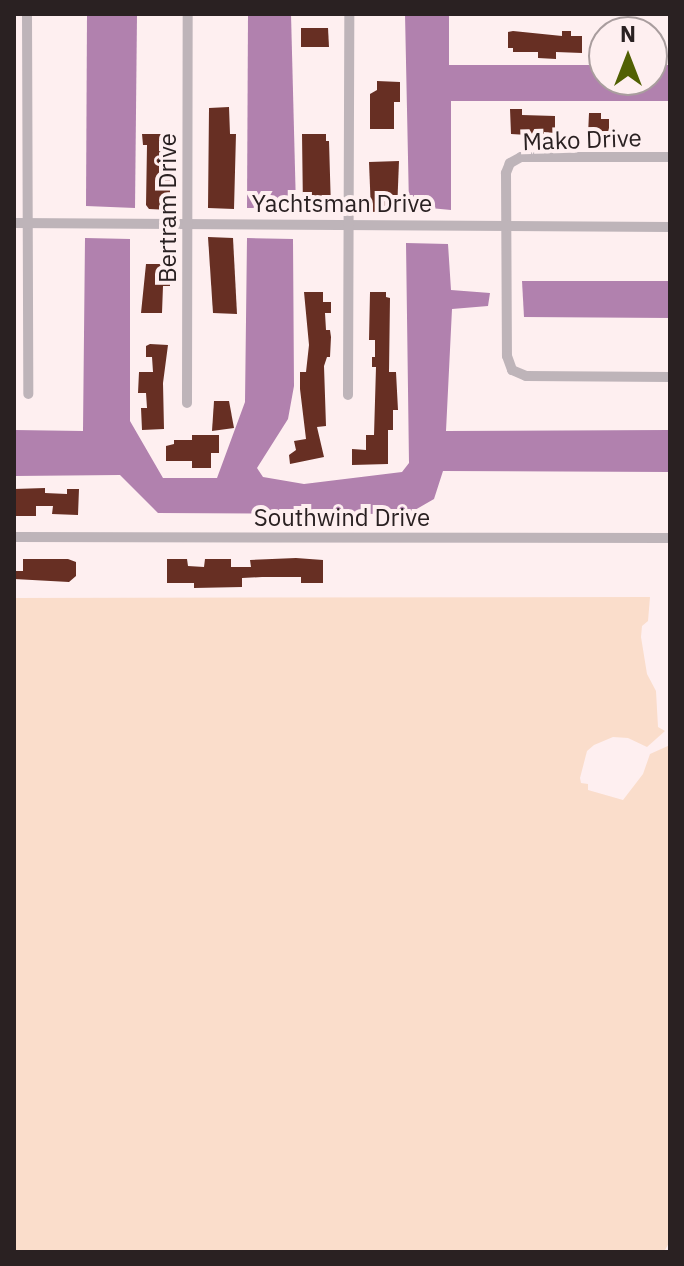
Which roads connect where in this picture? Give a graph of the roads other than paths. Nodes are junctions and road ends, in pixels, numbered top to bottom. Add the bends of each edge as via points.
1 (27, 14) edge
2 (188, 14) edge
3 (349, 14) edge
4 (670, 157) edge
5 (14, 223) edge
6 (26, 223) junction
7 (188, 223) junction
8 (349, 225) junction
9 (507, 225) junction
10 (670, 227) edge
11 (670, 377) edge
12 (28, 394) dead end
13 (348, 395) dead end
14 (187, 403) dead end
15 (14, 537) edge
16 (670, 538) edge

1 - 6 street
2 - 7 street, Bertram Drive
3 - 8 street
4 - 9 street, Mako Drive via 521,157 506,173
5 - 6 street, Yachtsman Drive
6 - 7 street, Yachtsman Drive
6 - 12 street
7 - 8 street, Yachtsman Drive
7 - 14 street, Bertram Drive
8 - 9 street, Yachtsman Drive
8 - 13 street
9 - 10 street, Yachtsman Drive
9 - 11 street, Mako Drive via 507,356 512,370 526,376
15 - 16 street, Southwind Drive

